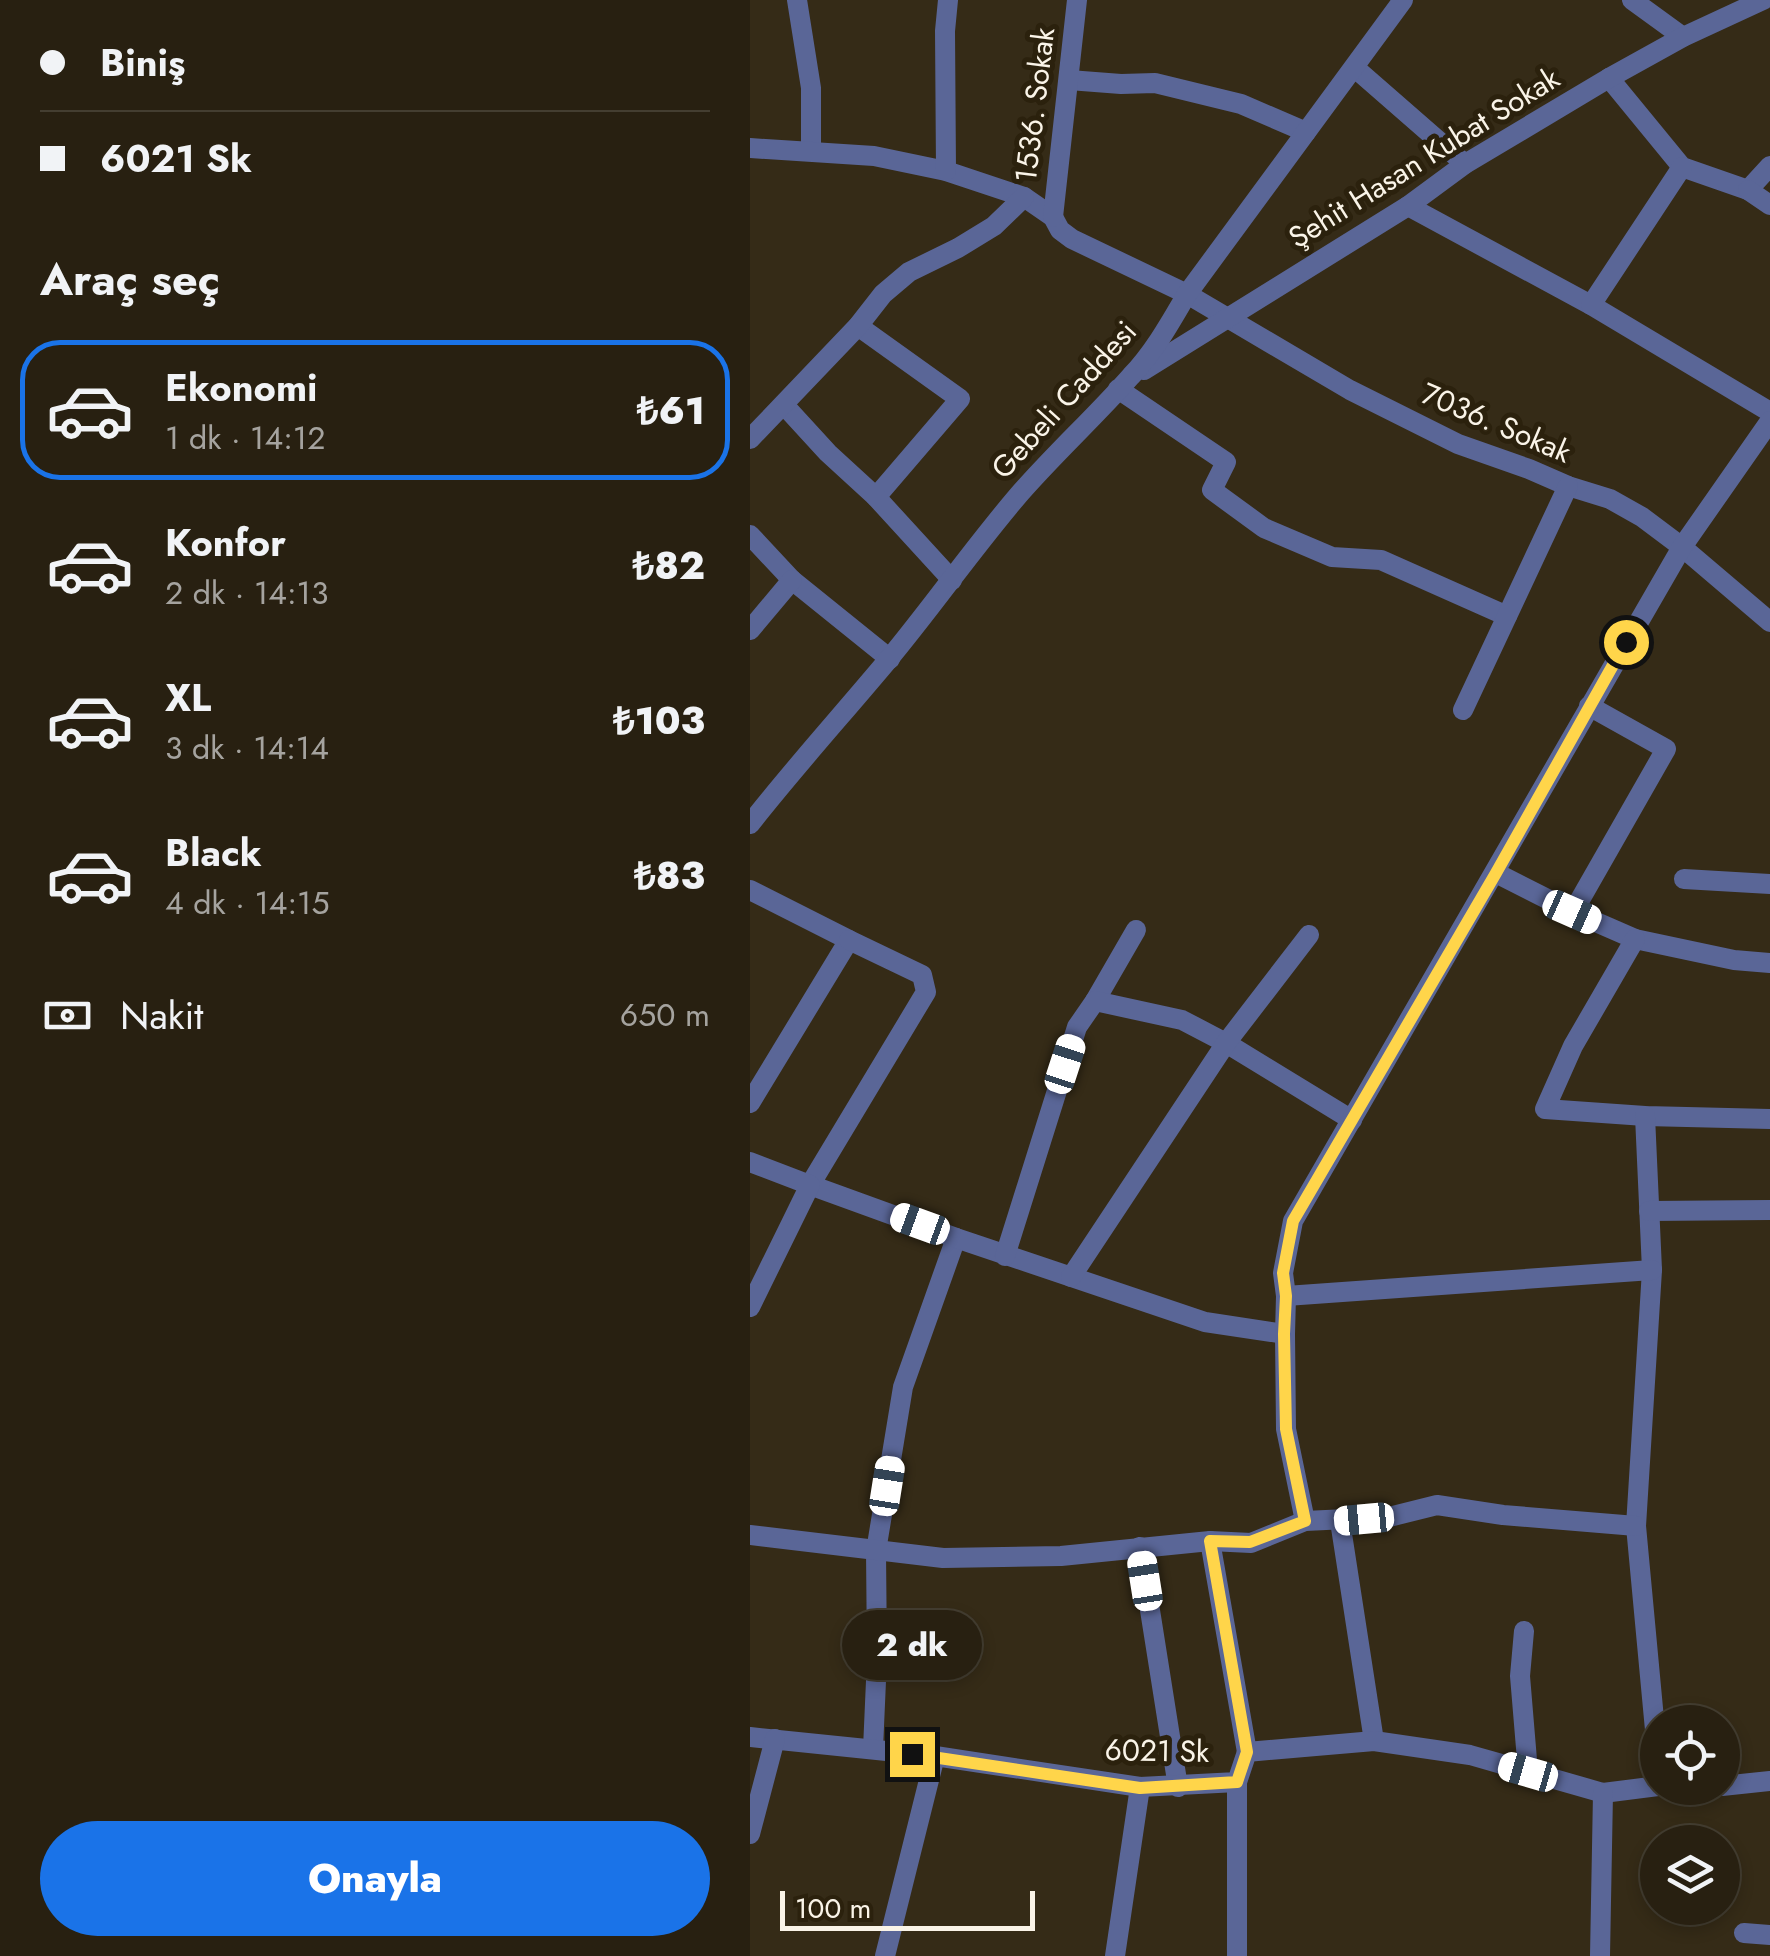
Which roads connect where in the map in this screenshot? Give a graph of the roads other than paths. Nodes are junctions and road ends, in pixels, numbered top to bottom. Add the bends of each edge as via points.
1 (797, 0) edge
2 (948, 0) edge
3 (1078, 0) edge
4 (1404, 0) edge
5 (1632, 0) edge
6 (1763, 0) edge
7 (1683, 37) junction
8 (1354, 68) junction
9 (1609, 78) junction
10 (1069, 80) junction
11 (1306, 132) junction
12 (750, 148) edge
13 (811, 152) junction
14 (1465, 164) junction
15 (1682, 166) junction
16 (1770, 166) edge
17 (946, 171) junction
18 (1748, 190) junction
19 (1024, 198) junction
20 (1408, 206) junction
21 (1770, 206) edge
22 (1053, 217) junction
23 (1187, 294) junction
24 (1591, 305) junction
25 (1227, 316) junction
26 (858, 326) junction
27 (1122, 386) junction
28 (784, 405) junction
29 (1770, 412) edge
30 (1770, 422) edge
31 (750, 439) edge
32 (1568, 486) junction
33 (876, 497) junction
34 (750, 536) edge
35 (1682, 546) junction
36 (792, 580) junction
37 (952, 580) junction
38 (1507, 616) junction
39 (1770, 622) edge
40 (750, 630) edge
41 (890, 658) junction
42 (1589, 706) junction
43 (1463, 710) dead end
44 (757, 802) edge
45 (750, 824) edge
46 (1496, 873) junction
47 (1684, 879) dead end
48 (1770, 884) edge
49 (750, 890) edge
50 (1572, 912) junction
51 (1136, 930) dead end
52 (1309, 935) dead end
53 (849, 940) junction
54 (1634, 940) junction
55 (1770, 964) edge
56 (1095, 1002) junction
57 (1226, 1043) junction
58 (750, 1102) edge
59 (1645, 1116) junction
60 (1770, 1119) edge
61 (1352, 1120) junction
62 (750, 1162) edge
63 (810, 1185) junction
64 (1770, 1210) edge
65 (1649, 1211) junction
66 (956, 1238) junction
67 (1005, 1256) junction
68 (1652, 1270) junction
69 (1071, 1277) junction
70 (1286, 1296) junction
71 (750, 1306) edge
72 (1284, 1334) junction
73 (1305, 1521) junction
74 (1340, 1521) junction
75 (1636, 1526) junction
76 (750, 1535) edge
77 (1210, 1541) junction
78 (1140, 1547) junction
79 (876, 1551) junction
80 (1524, 1631) dead end
81 (1653, 1705) edge
82 (750, 1737) edge
83 (774, 1739) junction
84 (1374, 1741) junction
85 (873, 1749) junction
86 (1247, 1752) junction
87 (934, 1756) junction
88 (1528, 1772) junction
89 (1237, 1782) junction
90 (1770, 1782) edge
91 (1740, 1784) edge
92 (1178, 1787) junction
93 (1140, 1788) junction
94 (1640, 1788) edge
95 (1603, 1792) junction
96 (750, 1834) edge
97 (1744, 1934) dead end
98 (1770, 1934) edge
99 (885, 1956) edge
100 (1114, 1956) edge
101 (1237, 1956) edge
102 (1600, 1956) edge

1 - 13 street via 811,88
2 - 17 street
3 - 10 street, 1536. Sokak
4 - 8 street, Gebeli Caddesi
5 - 7 street
6 - 7 street, Şehit Hasan Kubat Sokak
7 - 9 street, Şehit Hasan Kubat Sokak
8 - 11 street, Gebeli Caddesi
8 - 14 street
9 - 14 street, Şehit Hasan Kubat Sokak
9 - 15 street
10 - 11 street via 1154,82 1241,104
10 - 22 street, 1536. Sokak
11 - 23 street, Gebeli Caddesi
12 - 13 street, 7036. Sokak
13 - 17 street, 7036. Sokak
14 - 20 street, Şehit Hasan Kubat Sokak
15 - 18 street
15 - 24 street
16 - 18 street
17 - 19 street, 7036. Sokak
18 - 21 street
19 - 22 street, 7036. Sokak
19 - 26 street via 994,226 910,272
20 - 24 street
20 - 25 street, Şehit Hasan Kubat Sokak
22 - 23 street, 7036. Sokak via 1072,239
23 - 25 street, 7036. Sokak
23 - 27 street, Gebeli Caddesi
24 - 29 street
25 - 27 street, Şehit Hasan Kubat Sokak
25 - 32 street, 7036. Sokak via 1350,390 1458,444
26 - 28 street
26 - 33 street via 960,400
27 - 37 street, Gebeli Caddesi via 1054,454
27 - 38 street via 1226,462 1212,490 1264,528 1332,557 1381,560
28 - 31 street
28 - 33 street
30 - 35 street
32 - 35 street, 7036. Sokak via 1610,499
32 - 38 street
33 - 37 street
34 - 36 street
35 - 39 street, 7036. Sokak
35 - 42 street
36 - 40 street
36 - 41 street
37 - 41 street, Gebeli Caddesi
38 - 43 street
41 - 44 street, Gebeli Caddesi
42 - 46 street
42 - 50 street via 1666,750
44 - 45 street, Gebeli Caddesi
46 - 50 street
46 - 61 street
47 - 48 street
49 - 53 street
50 - 54 street
51 - 56 street
52 - 57 street
53 - 58 street
53 - 63 street via 922,975 926,992
54 - 55 street
54 - 59 street via 1572,1046 1546,1109
56 - 57 street via 1182,1020
56 - 67 street via 1077,1027
57 - 61 street
57 - 69 street
59 - 60 street
59 - 65 street
61 - 70 street via 1293,1221 1283,1273
62 - 63 street
63 - 66 street
63 - 71 street
64 - 65 street
65 - 68 street
66 - 67 street
66 - 79 street via 904,1387
67 - 69 street
68 - 70 street
68 - 75 street
69 - 72 street via 1205,1322
70 - 72 street
72 - 73 street via 1286,1429
73 - 74 street
73 - 77 street via 1250,1542
74 - 75 street via 1437,1505
74 - 84 street
75 - 81 street
76 - 79 street
77 - 78 street
77 - 86 street
78 - 79 street via 942,1558
78 - 92 street
79 - 85 street
80 - 88 street via 1520,1676
82 - 83 street, 6021 Sk
83 - 85 street, 6021 Sk
83 - 96 street
84 - 86 street, 6021 Sk
84 - 88 street, 6021 Sk via 1470,1755
85 - 87 street, 6021 Sk
86 - 89 street, 6021 Sk
87 - 93 street, 6021 Sk
87 - 99 street
88 - 95 street, 6021 Sk
89 - 92 street, 6021 Sk
89 - 101 street
90 - 91 street
92 - 93 street, 6021 Sk
93 - 100 street
94 - 95 street, 6021 Sk
95 - 102 street
97 - 98 street

